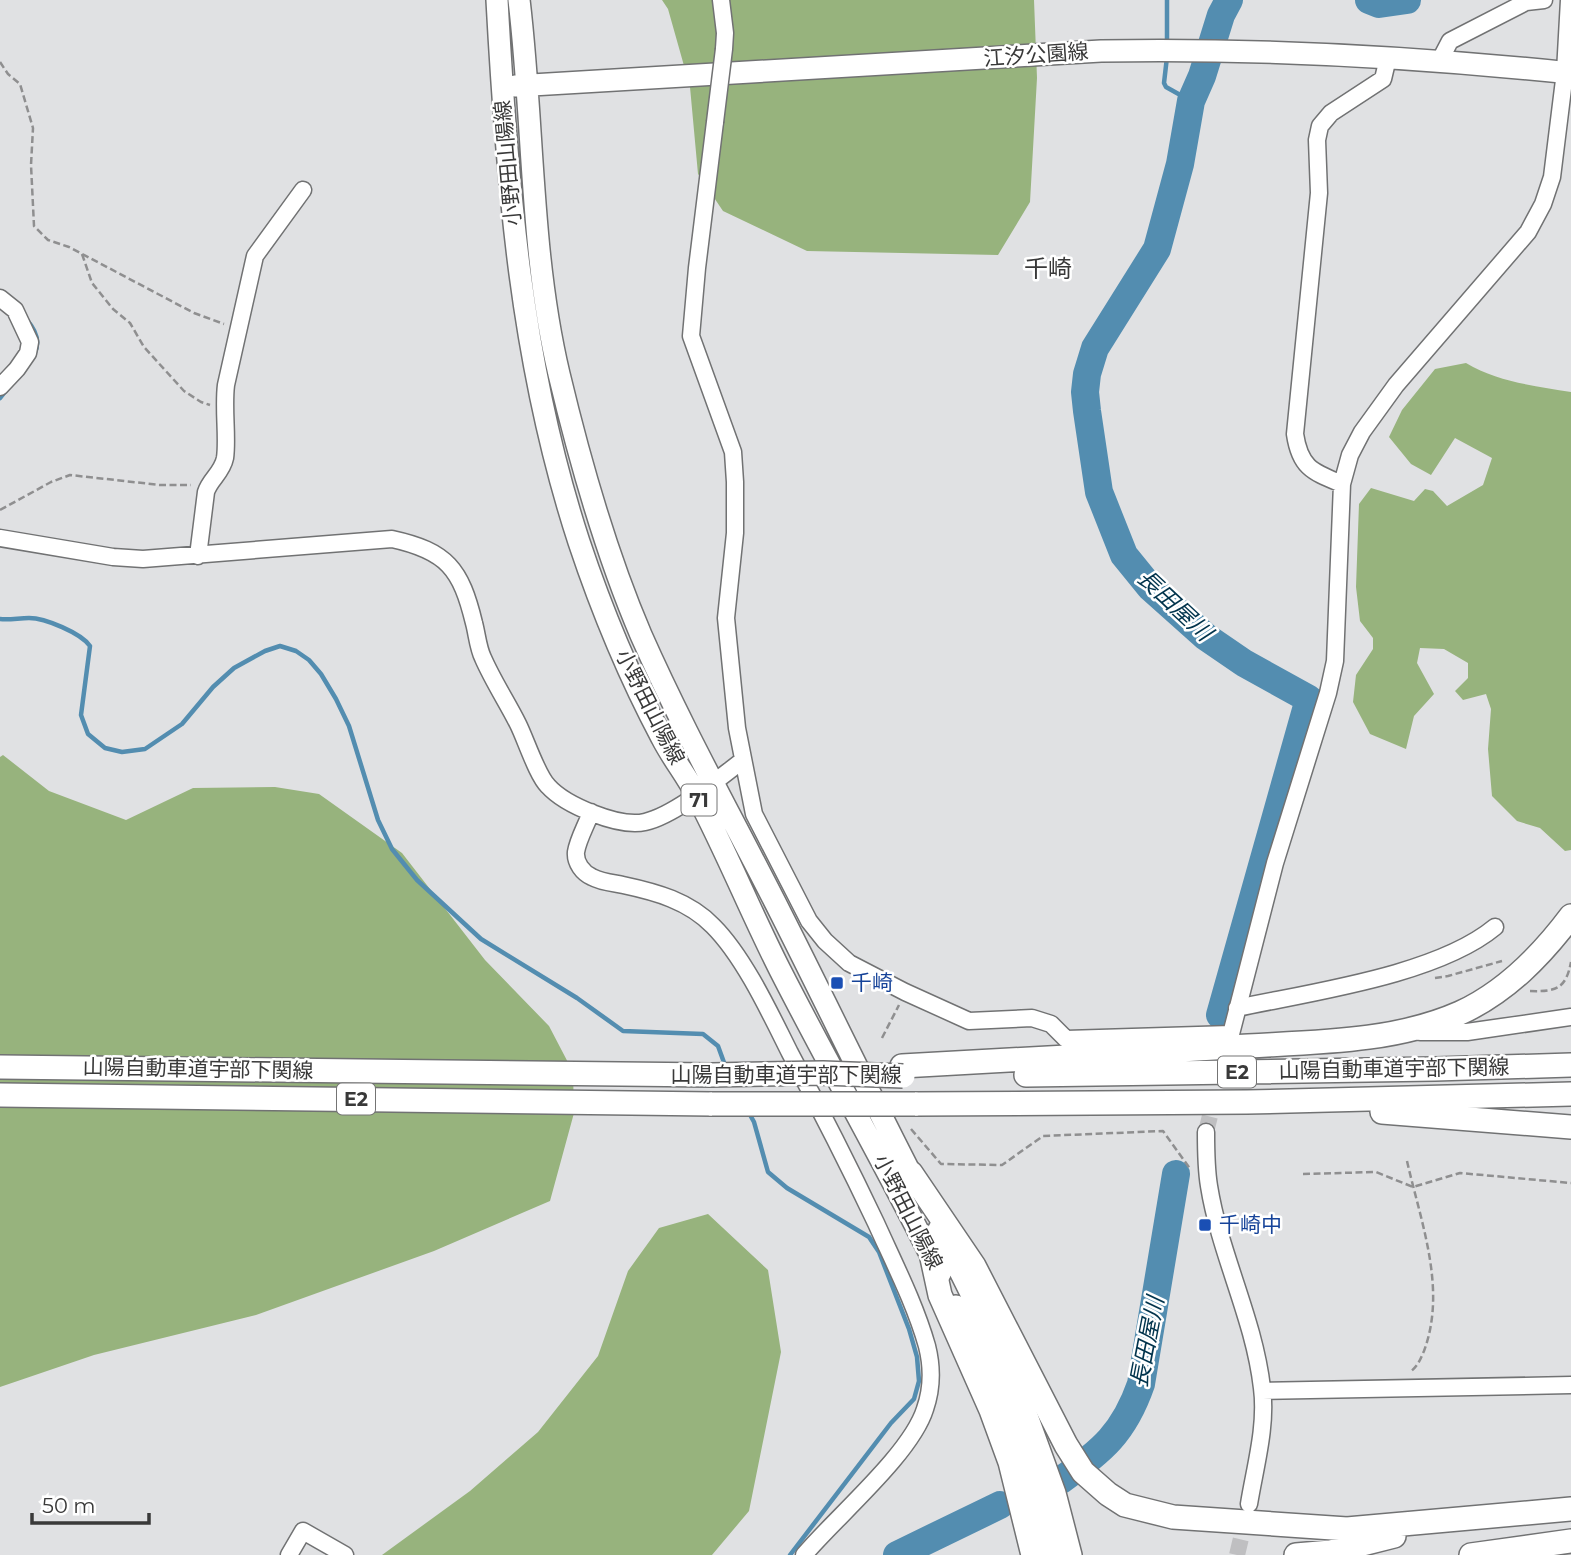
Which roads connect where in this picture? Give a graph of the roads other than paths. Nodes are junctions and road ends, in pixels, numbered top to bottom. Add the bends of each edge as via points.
1 (498, 0) edge
2 (519, 0) edge
3 (721, 0) edge
4 (1544, 0) edge
5 (1569, 0) edge
6 (1388, 58) junction
7 (1439, 62) junction
8 (1568, 73) edge
9 (502, 86) junction
10 (527, 86) junction
11 (303, 190) dead end
12 (0, 298) edge
13 (0, 387) edge
14 (1342, 484) junction
15 (0, 538) edge
16 (198, 556) junction
17 (743, 760) junction
18 (704, 789) junction
19 (592, 812) junction
20 (1571, 916) edge
21 (1495, 927) dead end
22 (1237, 1008) junction
23 (1571, 1017) edge
24 (1400, 1031) junction
25 (1571, 1065) edge
26 (0, 1067) edge
27 (903, 1071) junction
28 (1571, 1094) edge
29 (0, 1095) edge
30 (1247, 1102) junction
31 (1571, 1127) edge
32 (1206, 1132) tunnel mouth
33 (911, 1173) junction
34 (932, 1258) junction
35 (1571, 1385) edge
36 (1263, 1391) junction
37 (1249, 1504) tunnel mouth
38 (1571, 1509) edge
39 (1462, 1519) junction
40 (1571, 1541) edge
41 (289, 1555) edge
42 (345, 1555) edge
43 (804, 1555) edge
44 (1033, 1555) edge
45 (1051, 1555) edge
46 (1071, 1555) edge
47 (1296, 1555) edge
48 (1471, 1555) edge

1 - 9 main road, 小野田山陽線 / 71
2 - 10 main road, 小野田山陽線 / 71
3 - 17 street, bridge via 724,49 691,336 733,452 735,533 726,618
4 - 7 street via 1526,2 1450,41
5 - 8 street
6 - 7 main road, 江汐公園線
6 - 10 main road, 江汐公園線 via 1275,51 1101,51
6 - 14 street via 1384,79 1331,113 1320,126 1317,140 1319,193 1295,434 1306,466
7 - 8 main road, 江汐公園線
8 - 14 street via 1552,177 1528,232 1395,385 1362,432
9 - 10 main road, 江汐公園線
9 - 18 main road, 小野田山陽線 / 71 via 525,321 545,422 579,542 662,739
10 - 18 main road, 小野田山陽線 / 71 via 546,292 558,370 582,466 605,539
11 - 16 street via 255,256 224,404 225,458 218,477 209,485
12 - 13 street via 15,310 30,342 22,361
14 - 22 street via 1335,661
15 - 16 street via 113,557
16 - 19 street via 392,539 433,551 458,576 482,657 547,785
17 - 18 street
17 - 22 street via 754,814 809,921 849,963 905,992 969,1021 1032,1018 1051,1024 1066,1039 1231,1034
18 - 19 street via 645,822 619,823
18 - 33 main road, 小野田山陽線 / 71 via 780,912
18 - 34 main road, 小野田山陽線 / 71 via 780,970
19 - 43 street via 576,851 583,871 699,912 731,947 835,1137 926,1344 931,1377 928,1398 911,1437
20 - 24 highway via 1535,959 1500,990 1461,1013
21 - 22 street via 1477,942 1431,961
23 - 24 street via 1467,1032
24 - 27 highway via 1321,1042
25 - 27 highway, 山陽自動車道宇部下関線 / E2
26 - 27 highway, 山陽自動車道宇部下関線 / E2, bridge via 711,1075
28 - 30 highway, 山陽自動車道宇部下関線 / E2
29 - 30 highway, 山陽自動車道宇部下関線 / E2, bridge via 712,1104
30 - 31 highway
32 - 36 street via 1208,1184 1254,1338
33 - 39 highway via 974,1266 1083,1472 1125,1505 1193,1519 1347,1529
33 - 46 main road, 小野田山陽線 / 71 via 1014,1380 1055,1493
34 - 44 highway via 940,1295 992,1410 1010,1462
34 - 45 main road, 小野田山陽線 / 71 via 1018,1444
35 - 36 street
36 - 37 street
38 - 39 highway
39 - 47 highway via 1331,1552
40 - 48 highway
41 - 42 street via 303,1531

